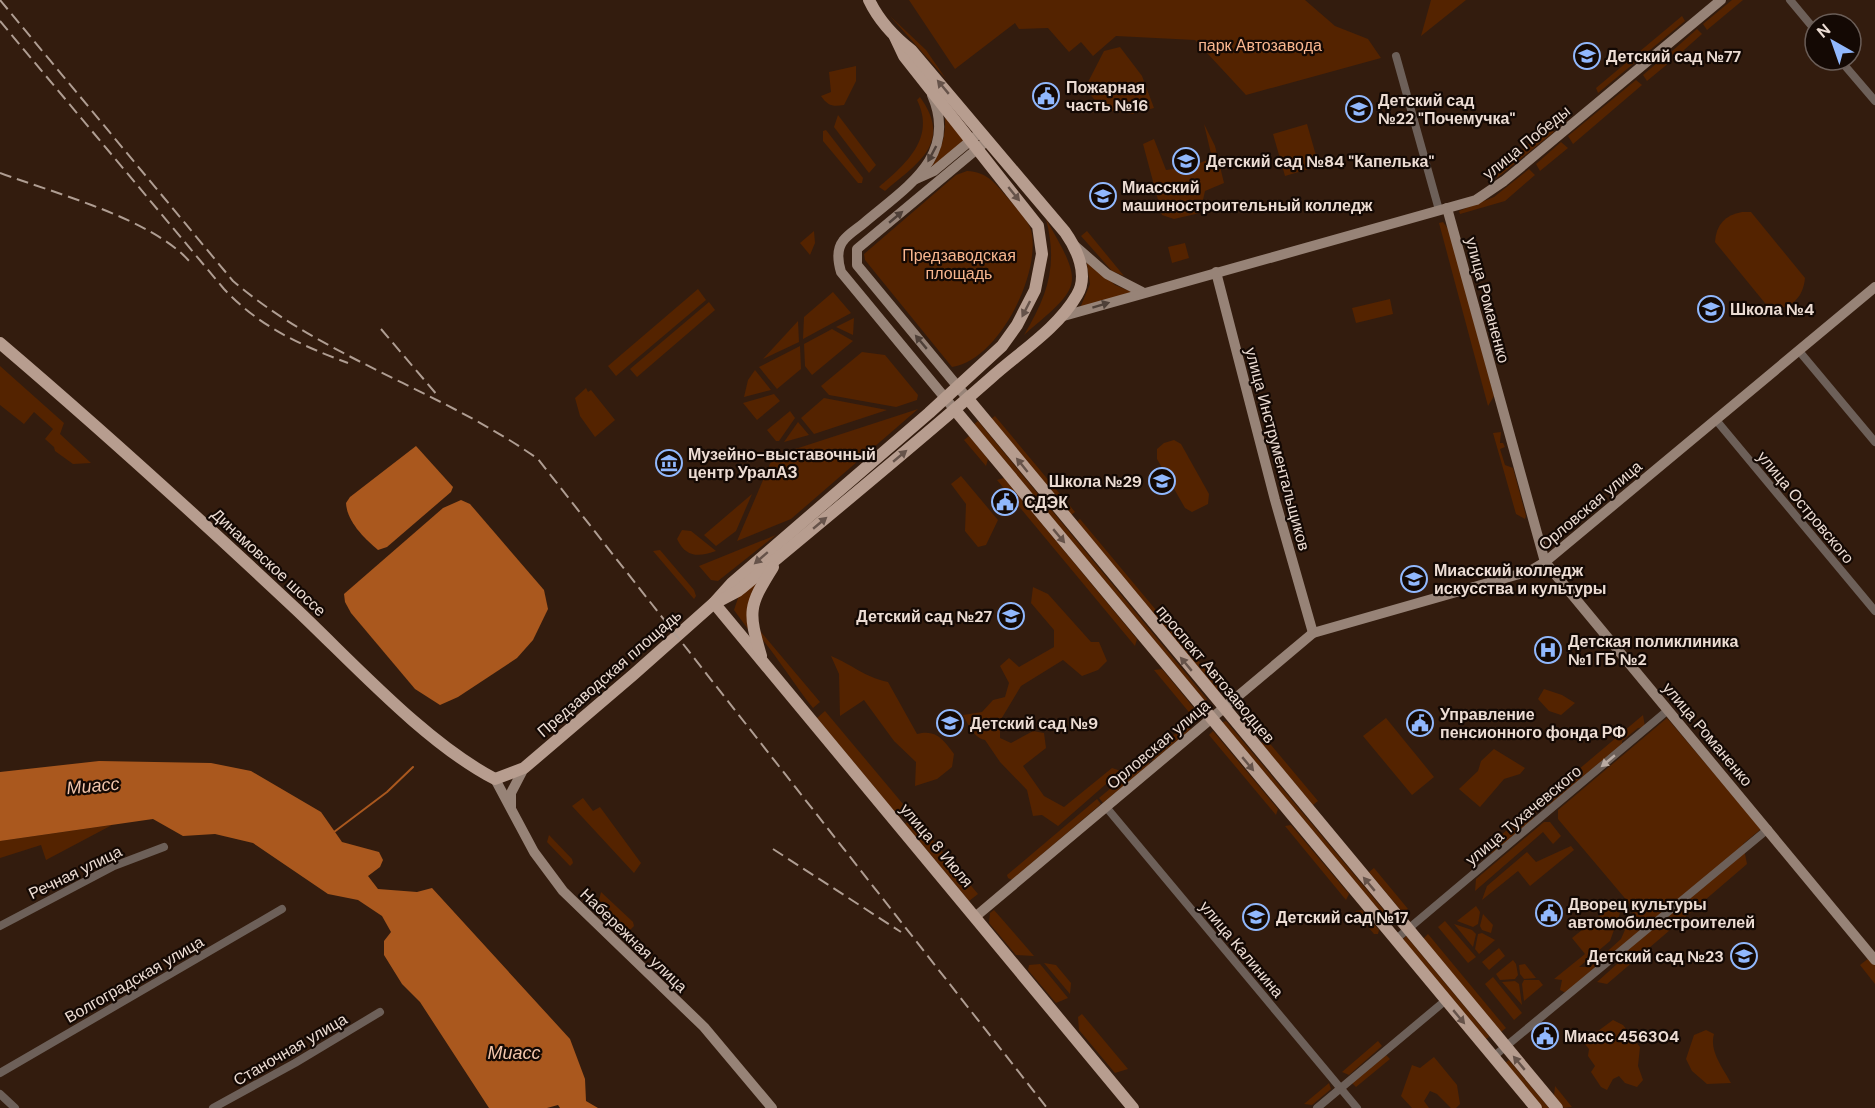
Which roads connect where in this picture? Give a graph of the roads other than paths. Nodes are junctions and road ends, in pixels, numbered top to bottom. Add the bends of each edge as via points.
1 (869, 0) edge
2 (1721, 0) edge
3 (1790, 0) edge
4 (1803, 16) edge
5 (895, 37) junction
6 (1396, 56) dead end
7 (1850, 72) edge
8 (928, 86) junction
9 (1875, 101) edge
10 (979, 140) junction
11 (916, 179) junction
12 (1443, 209) junction
13 (1075, 246) junction
14 (1216, 272) junction
15 (1875, 287) edge
16 (1142, 292) junction
17 (1060, 317) junction
18 (0, 343) edge
19 (1799, 351) junction
20 (958, 387) junction
21 (946, 398) junction
22 (968, 399) junction
23 (955, 410) junction
24 (1716, 420) junction
25 (1875, 442) edge
26 (779, 558) junction
27 (1545, 562) junction
28 (714, 603) junction
29 (1875, 611) edge
30 (1313, 633) junction
31 (762, 660) junction
32 (1224, 709) junction
33 (1668, 710) junction
34 (1210, 720) junction
35 (524, 768) junction
36 (495, 779) junction
37 (511, 807) junction
38 (1106, 807) junction
39 (1768, 829) junction
40 (164, 847) dead end
41 (282, 909) dead end
42 (975, 917) junction
43 (0, 926) edge
44 (1407, 929) junction
45 (1395, 940) junction
46 (1875, 960) edge
47 (1446, 1000) junction
48 (380, 1012) dead end
49 (1505, 1047) junction
50 (1493, 1057) junction
51 (0, 1073) edge
52 (1341, 1088) junction
53 (0, 1094) edge
54 (15, 1108) edge
55 (213, 1108) edge
56 (772, 1108) edge
57 (1133, 1108) edge
58 (1317, 1108) edge
59 (1357, 1108) edge
60 (1536, 1108) edge
61 (1557, 1108) edge

1 - 5 main road
2 - 12 street, улица Победы via 1490,192
3 - 4 street
5 - 8 main road via 904,56
10 -> 5 main road via 911,50
6 - 12 street, улица Романенко
7 - 9 street
8 - 10 main road
8 -> 11 street via 940,130 936,151
10 - 11 street
10 - 13 main road, Предзаводская площадь
10 -> 20 main road via 1038,226 1042,254 1035,290 1017,325 1002,346
20 -> 10 street, проспект Автозаводцев via 857,265 855,257 857,249
11 - 21 street, проспект Автозаводцев via 843,240 838,256 841,272
12 - 14 street, улица Победы
12 - 27 street, улица Романенко
13 - 16 street via 1107,274
13 - 17 main road, Предзаводская площадь via 1083,274 1078,294
14 - 16 street, улица Победы
14 - 30 street, улица Инструментальщиков
15 - 19 street, Орловская улица
17 -> 16 street, улица Победы
17 - 22 main road, Предзаводская площадь
18 - 36 main road, Динамовское шоссе via 169,491 400,707 465,762
19 - 24 street, Орловская улица
19 - 25 street
20 - 21 main road
20 - 22 street, проспект Автозаводцев
21 - 23 street, проспект Автозаводцев
21 -> 28 main road, Предзаводская площадь via 740,576
22 - 23 main road, Предзаводская площадь
32 -> 22 main road, проспект Автозаводцев
26 -> 23 main road, Предзаводская площадь
23 -> 34 main road, проспект Автозаводцев
24 - 27 street, Орловская улица
24 - 29 street, улица Островского
26 - 28 main road, Предзаводская площадь via 738,591
26 - 31 main road via 751,606
27 - 30 street, Орловская улица via 1530,571
27 - 33 street, улица Романенко
28 - 31 main road, улица 8 Июля
28 - 35 main road, Предзаводская площадь
30 - 32 street, Орловская улица
31 - 42 main road, улица 8 Июля
32 - 34 street, Орловская улица
44 -> 32 main road, проспект Автозаводцев
33 - 39 street, улица Романенко
33 -> 44 street, улица Тухачевского
34 - 38 street, Орловская улица
34 -> 45 main road, проспект Автозаводцев
35 - 36 main road
35 - 37 street via 511,793
36 - 37 street, Набережная улица
37 - 56 street, Набережная улица via 534,852 563,891 710,1033
38 - 42 street, Орловская улица
38 - 52 street, улица Калинина
39 - 46 street, улица Романенко
39 - 49 street
40 - 43 street, Речная улица via 114,866
41 - 51 street, Волгоградская улица
42 - 57 main road, улица 8 Июля
44 - 45 street, улица Тухачевского
44 - 49 main road, проспект Автозаводцев
45 - 47 main road, проспект Автозаводцев
47 -> 50 main road, проспект Автозаводцев
47 - 52 street
48 - 55 street, Станочная улица
49 - 50 street
61 -> 49 main road, проспект Автозаводцев
50 - 60 main road, проспект Автозаводцев
52 - 58 street
52 - 59 street, улица Калинина
53 - 54 street

